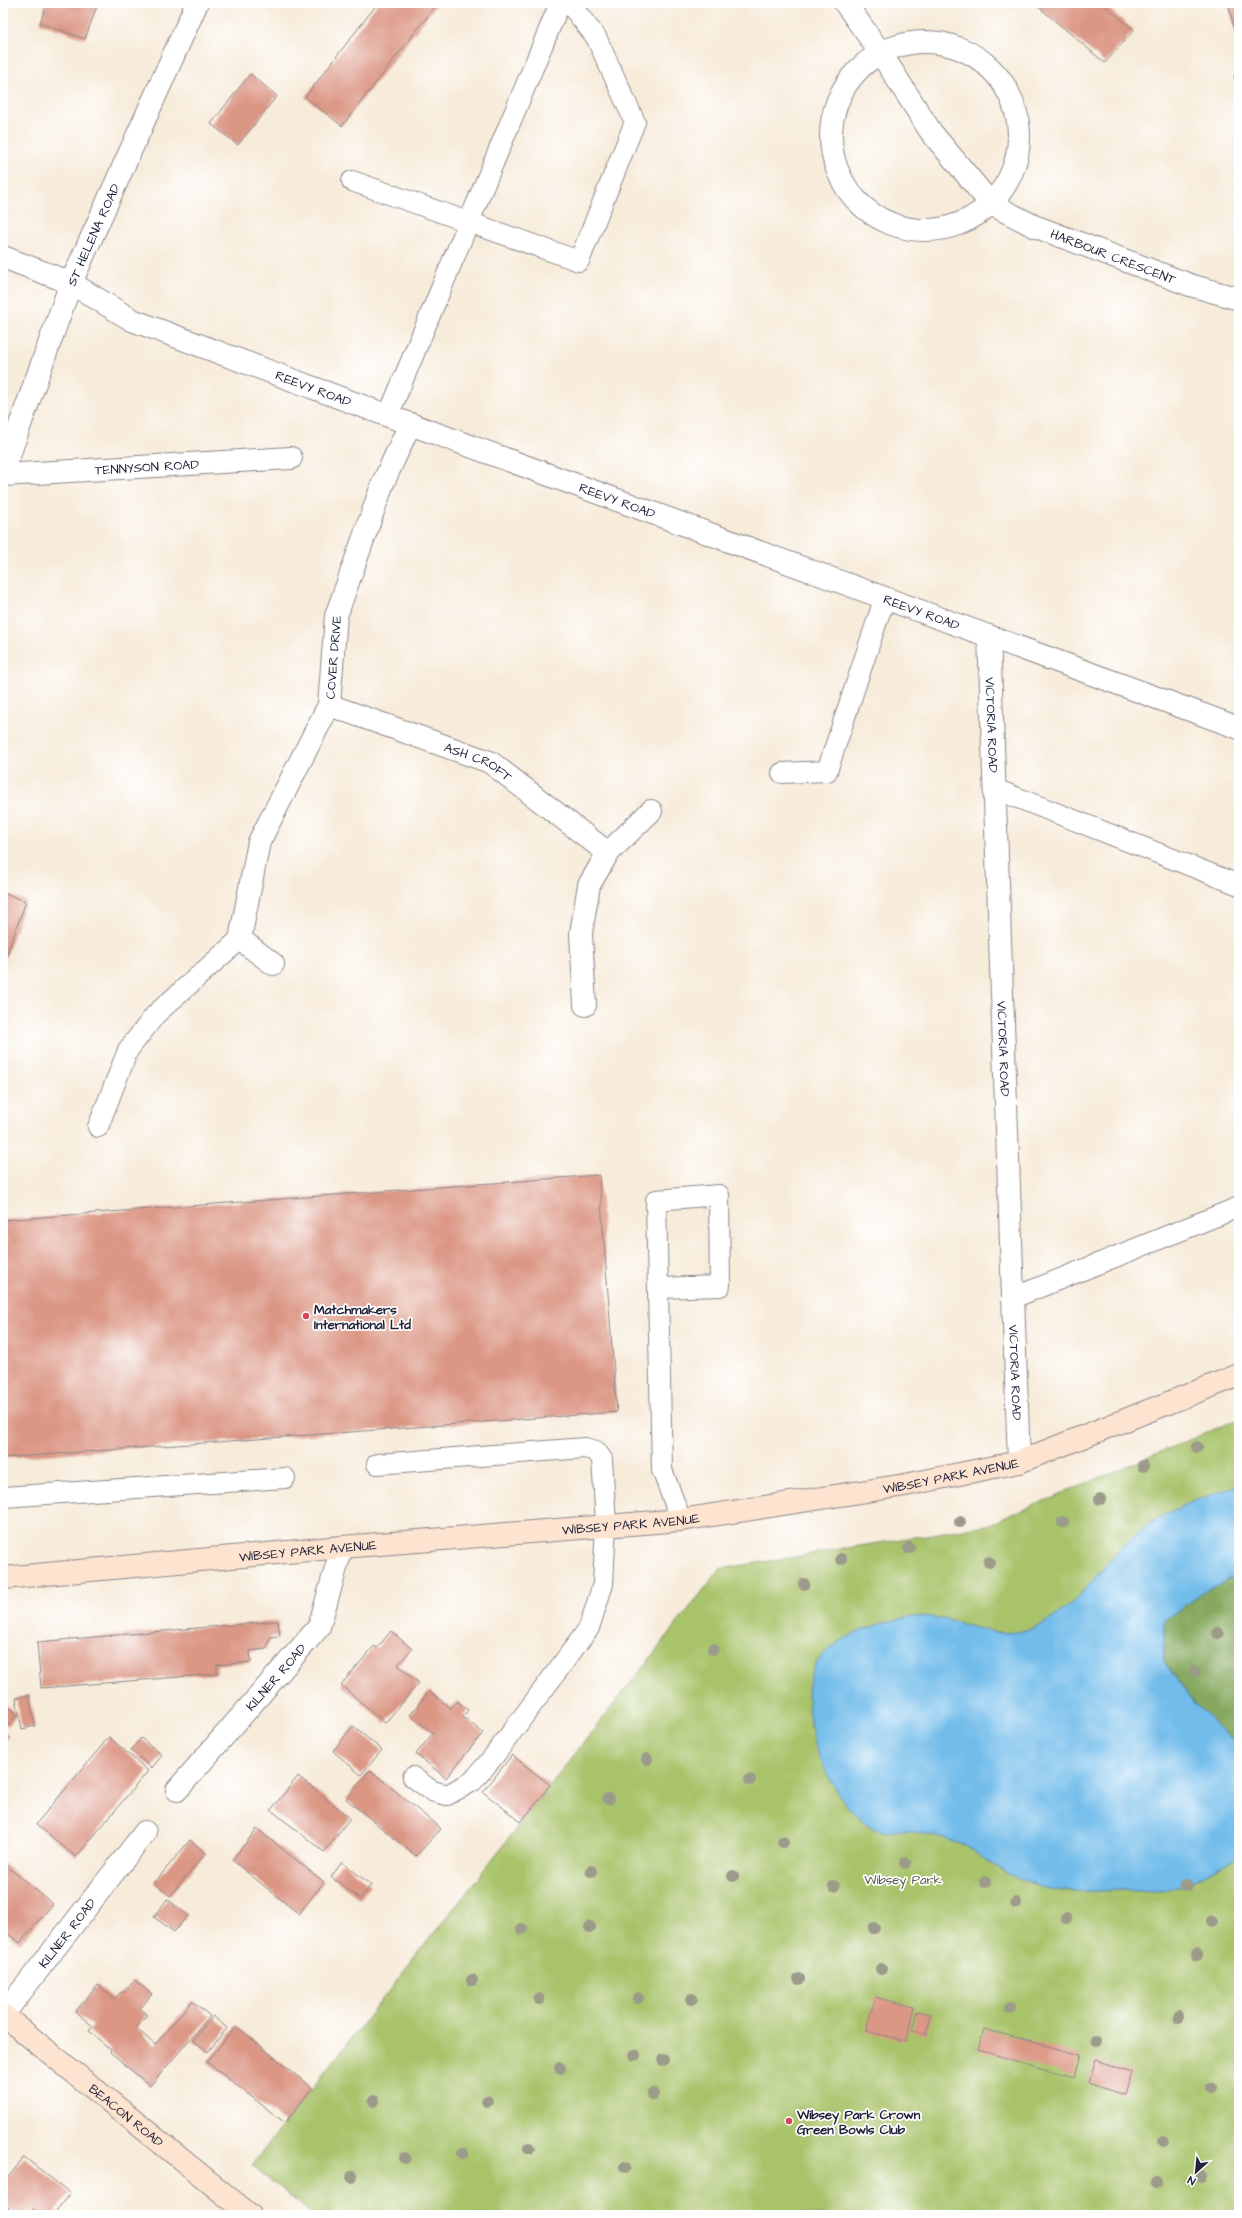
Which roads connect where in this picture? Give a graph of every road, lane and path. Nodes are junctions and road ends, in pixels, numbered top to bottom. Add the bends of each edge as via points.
1 (197, 3) edge
2 (560, 3) edge
3 (569, 3) edge
4 (845, 3) edge
5 (880, 52) junction
6 (352, 181) dead end
7 (991, 204) junction
8 (469, 221) junction
9 (3, 257) edge
10 (71, 284) junction
11 (1239, 299) edge
12 (388, 416) junction
13 (410, 424) junction
14 (291, 458) dead end
15 (3, 474) edge
16 (885, 597) junction
17 (989, 636) junction
18 (329, 706) junction
19 (1239, 728) edge
20 (782, 773) dead end
21 (995, 788) junction
22 (651, 811) dead end
23 (608, 853) junction
24 (1239, 885) edge
25 (240, 940) junction
26 (273, 964) dead end
27 (585, 1005) dead end
28 (98, 1127) dead end
29 (1239, 1207) edge
30 (658, 1288) junction
31 (1013, 1298) junction
32 (1239, 1376) edge
33 (1019, 1462) junction
34 (378, 1464) dead end
35 (285, 1478) dead end
36 (3, 1497) edge
37 (681, 1520) junction
38 (606, 1524) junction
39 (342, 1547) junction
40 (3, 1578) edge
41 (413, 1777) dead end
42 (177, 1790) dead end
43 (145, 1832) dead end
44 (3, 2015) edge
45 (250, 2215) edge

1 - 10 street, ST HELENA ROAD
2 - 8 lane
3 - 8 lane via 596,37 635,122 579,261
4 - 5 street, HARBOUR CRESCENT
5 - 7 street, HARBOUR CRESCENT via 931,132
5 - 7 street via 908,42 939,42 967,51 992,69 1009,93 1018,122 1018,152 1008,180
5 - 7 street via 855,72 837,99 829,130 834,162 848,191 871,214 900,227 932,231 964,222
6 - 8 lane
7 - 11 street, HARBOUR CRESCENT via 1034,226 1190,285
8 - 12 lane
9 - 10 street, REEVY ROAD
10 - 12 street, REEVY ROAD via 132,320
10 - 15 street, ST HELENA ROAD
12 - 13 street, REEVY ROAD
13 - 16 street, REEVY ROAD
13 - 18 street, COVER DRIVE via 383,483 336,616
14 - 15 street, TENNYSON ROAD
16 - 17 street, REEVY ROAD
16 - 20 lane via 827,771
17 - 19 street, REEVY ROAD
17 - 21 street, VICTORIA ROAD
18 - 23 street, ASH CROFT via 490,762
18 - 25 street, COVER DRIVE via 259,842
21 - 24 lane
21 - 31 street, VICTORIA ROAD
22 - 23 street
23 - 27 street via 589,885 581,933
25 - 26 street
25 - 28 lane via 156,1014 128,1050
29 - 31 lane
30 - 30 lane via 656,1200 719,1195 720,1286
30 - 37 lane via 662,1470
31 - 33 street, VICTORIA ROAD
32 - 33 street, WIBSEY PARK AVENUE
33 - 37 street, WIBSEY PARK AVENUE via 905,1485
34 - 38 lane via 585,1448 596,1451 602,1459
35 - 36 lane
37 - 38 street, WIBSEY PARK AVENUE
38 - 39 street, WIBSEY PARK AVENUE
38 - 41 lane via 603,1584 589,1628 494,1756 473,1781 447,1795 432,1791
39 - 40 street, WIBSEY PARK AVENUE
39 - 42 street, KILNER ROAD via 319,1627
43 - 44 street, KILNER ROAD
44 - 45 street, BEACON ROAD

